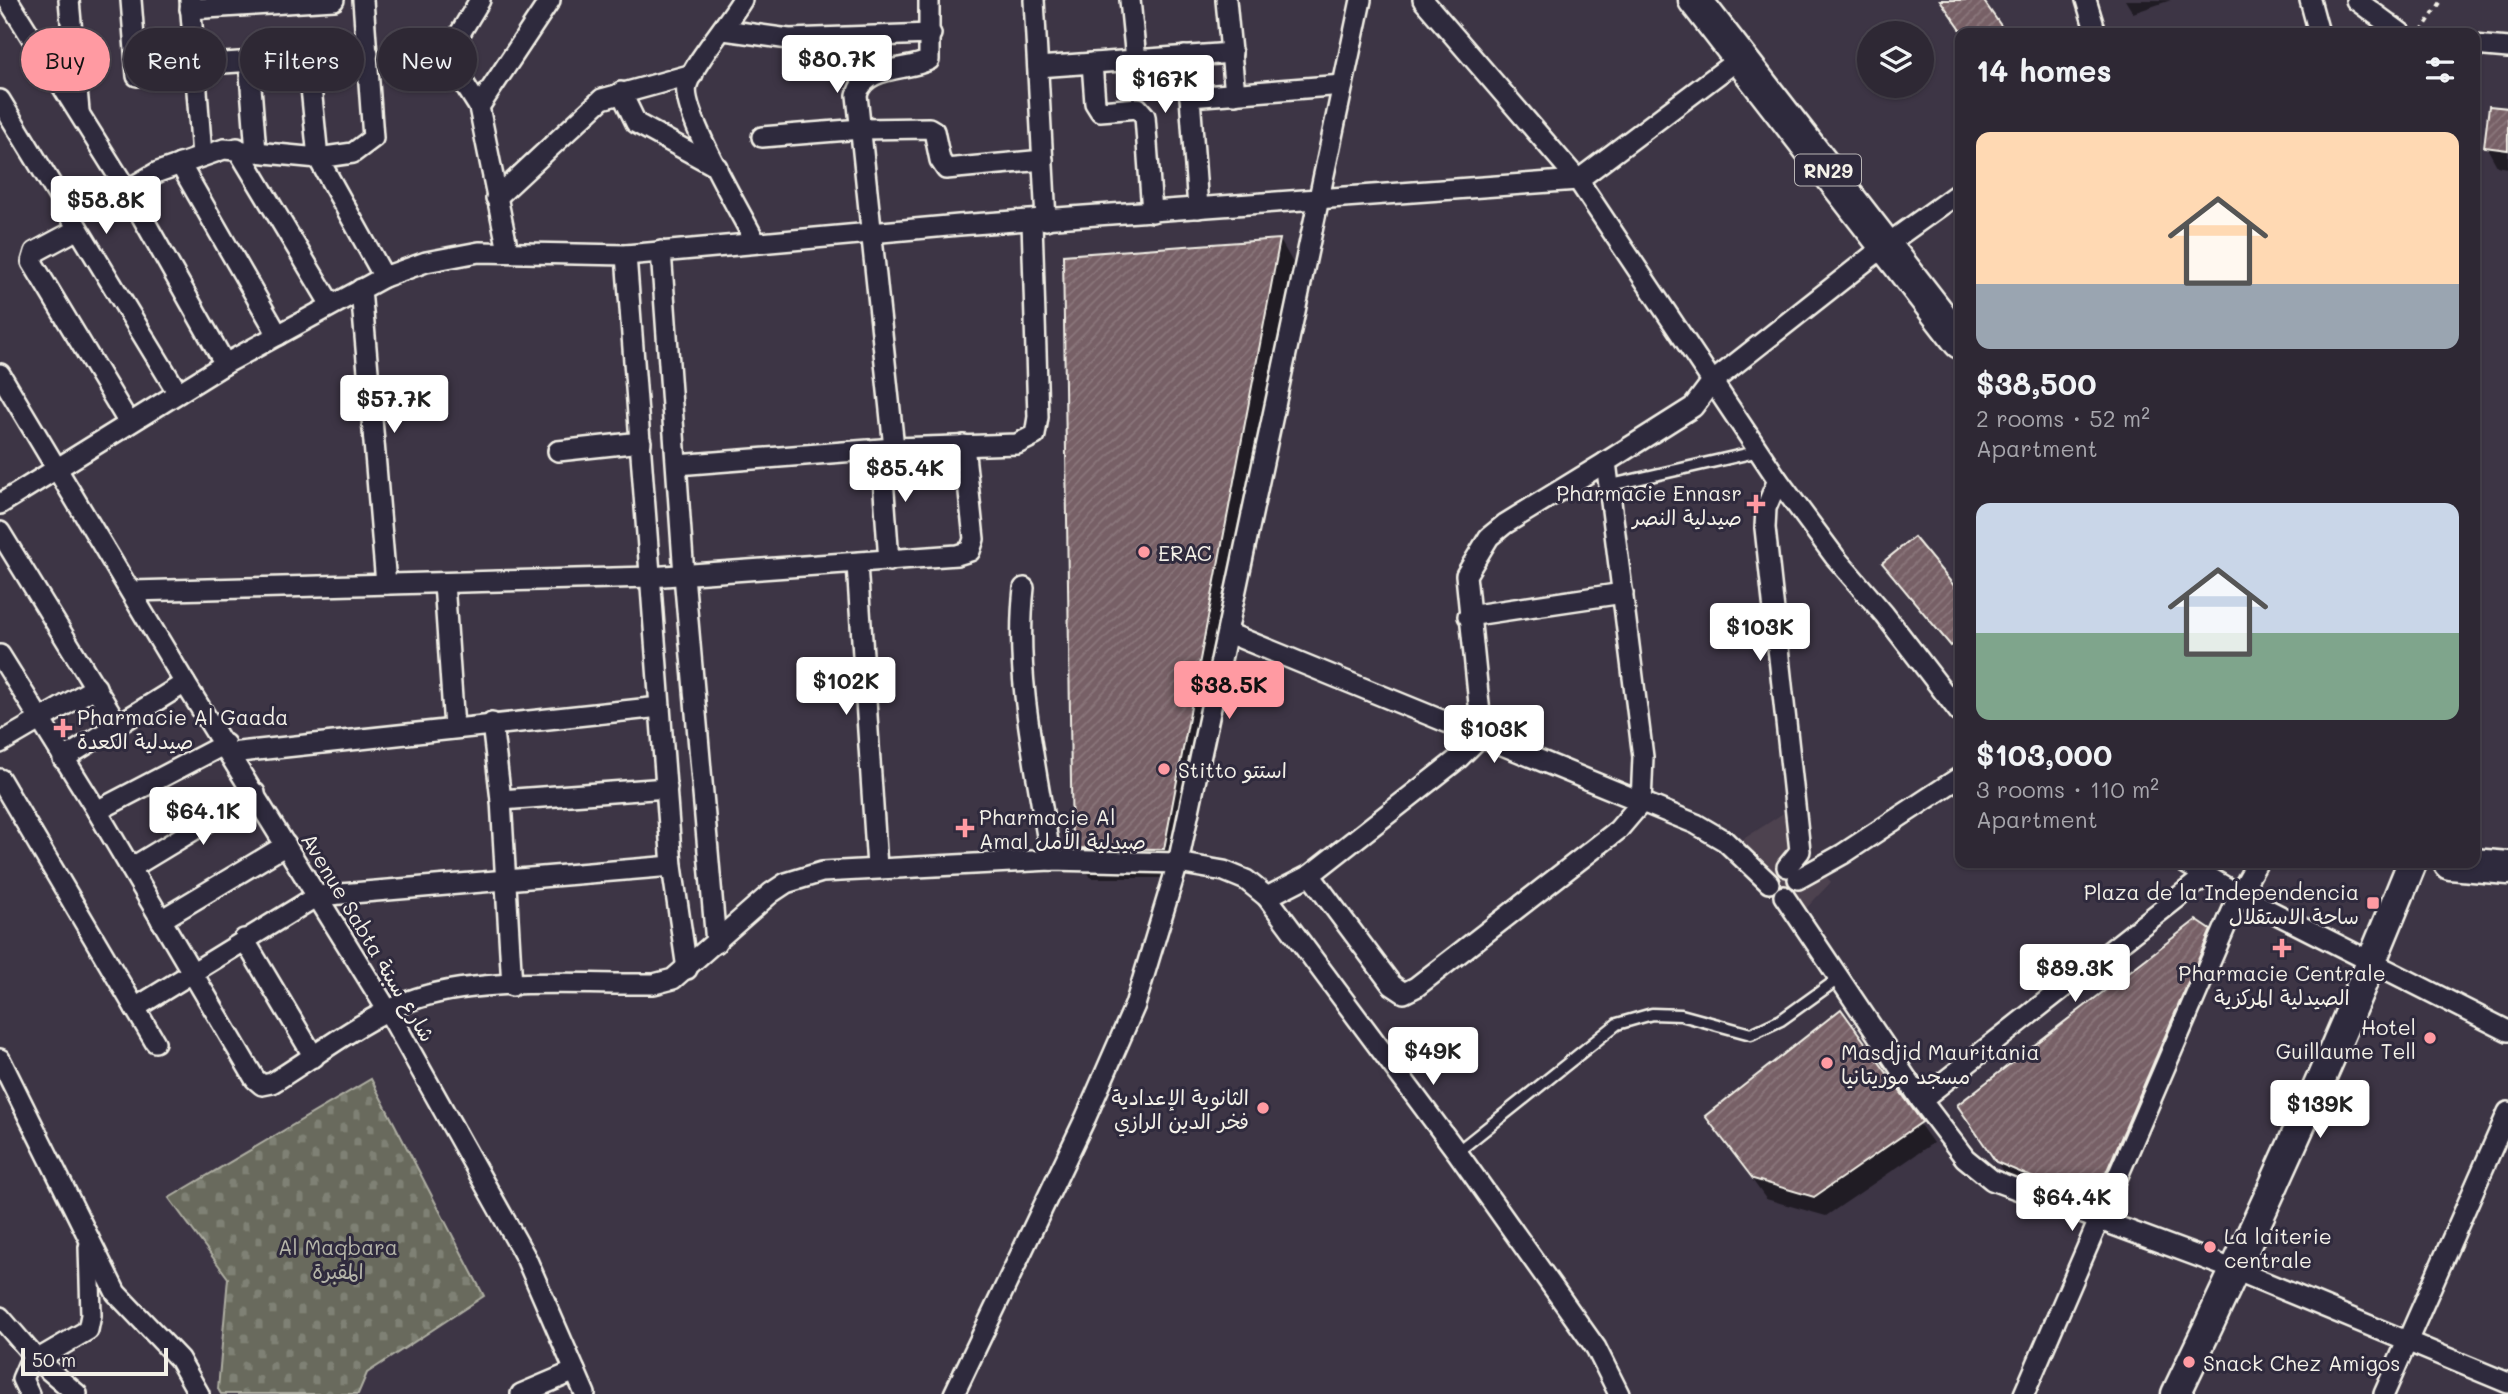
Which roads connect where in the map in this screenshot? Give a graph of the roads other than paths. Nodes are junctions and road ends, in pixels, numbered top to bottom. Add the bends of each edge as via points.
1 (69, 0) edge
2 (131, 0) edge
3 (334, 0) edge
4 (363, 0) edge
5 (480, 0) edge
6 (550, 0) edge
7 (742, 0) edge
8 (929, 0) edge
9 (1034, 0) edge
10 (1130, 0) edge
11 (1226, 0) edge
12 (1362, 0) edge
13 (1423, 0) edge
14 (1695, 0) edge
15 (2086, 0) edge
16 (2310, 0) edge
17 (2356, 0) edge
18 (6, 3) edge
19 (190, 4) edge
20 (133, 28) edge
21 (192, 28) edge
22 (2094, 28) edge
23 (2318, 28) edge
24 (2395, 28) edge
25 (724, 30) junction
26 (930, 34) junction
27 (2480, 46) edge
28 (2508, 48) edge
29 (364, 53) edge
30 (368, 53) junction
31 (1232, 53) junction
32 (1185, 56) junction
33 (1740, 58) junction
34 (1136, 60) junction
35 (1092, 63) junction
36 (1038, 67) junction
37 (693, 74) junction
38 (1343, 85) junction
39 (197, 91) edge
40 (248, 91) edge
41 (311, 91) edge
42 (621, 92) junction
43 (1235, 93) junction
44 (1190, 97) junction
45 (0, 100) edge
46 (479, 107) junction
47 (79, 114) junction
48 (861, 129) junction
49 (762, 137) dead end
50 (246, 150) junction
51 (202, 156) junction
52 (318, 158) junction
53 (1043, 160) junction
54 (180, 164) junction
55 (717, 167) junction
56 (1578, 180) junction
57 (127, 190) junction
58 (1955, 196) edge
59 (496, 198) junction
60 (1318, 200) junction
61 (1198, 208) junction
62 (1152, 212) junction
63 (1039, 220) junction
64 (78, 229) junction
65 (872, 233) junction
66 (755, 241) junction
67 (1886, 245) junction
68 (508, 251) junction
69 (661, 251) junction
70 (626, 255) junction
71 (384, 277) junction
72 (361, 289) junction
73 (331, 305) junction
74 (278, 335) junction
75 (1955, 335) edge
76 (225, 364) junction
77 (0, 374) edge
78 (1711, 383) junction
79 (178, 393) junction
80 (129, 423) junction
81 (641, 442) junction
82 (964, 446) junction
83 (887, 449) junction
84 (558, 451) dead end
85 (1760, 451) junction
86 (1605, 462) junction
87 (677, 465) junction
88 (57, 467) junction
89 (1778, 480) junction
90 (1611, 485) junction
91 (0, 504) edge
92 (0, 532) edge
93 (889, 561) junction
94 (857, 564) junction
95 (684, 575) junction
96 (650, 577) junction
97 (444, 583) junction
98 (386, 584) junction
99 (1024, 588) dead end
100 (132, 591) junction
101 (1623, 593) junction
102 (1468, 616) junction
103 (1228, 633) junction
104 (0, 655) edge
105 (185, 682) junction
106 (96, 687) junction
107 (1955, 706) edge
108 (660, 707) junction
109 (41, 720) junction
110 (117, 723) junction
111 (492, 723) junction
112 (454, 729) junction
113 (1479, 738) junction
114 (0, 743) edge
115 (228, 749) junction
116 (64, 759) junction
117 (0, 779) edge
118 (1955, 780) edge
119 (667, 788) junction
120 (255, 793) junction
121 (501, 800) junction
122 (1641, 803) junction
123 (97, 811) junction
124 (286, 845) junction
125 (1051, 860) junction
126 (1178, 863) junction
127 (672, 866) junction
128 (2480, 866) edge
129 (877, 867) junction
130 (131, 868) junction
131 (2193, 868) edge
132 (2253, 868) edge
133 (2410, 868) edge
134 (2508, 868) edge
135 (1793, 873) junction
136 (1310, 875) junction
137 (2205, 876) junction
138 (506, 879) junction
139 (1769, 883) junction
140 (2239, 895) junction
141 (317, 896) junction
142 (1784, 896) junction
143 (1267, 897) junction
144 (161, 920) junction
145 (244, 939) junction
146 (716, 943) junction
147 (2373, 960) junction
148 (687, 969) junction
149 (191, 971) junction
150 (1838, 979) junction
151 (512, 986) junction
152 (135, 1008) junction
153 (388, 1011) junction
154 (2508, 1031) edge
155 (155, 1042) dead end
156 (314, 1057) junction
157 (0, 1059) edge
158 (1921, 1100) junction
159 (2508, 1111) edge
160 (1457, 1152) junction
161 (2096, 1221) junction
162 (88, 1243) junction
163 (2235, 1270) junction
164 (0, 1317) edge
165 (2407, 1341) junction
166 (38, 1361) junction
167 (575, 1371) junction
168 (2508, 1383) edge
169 (29, 1394) edge
170 (77, 1394) edge
171 (199, 1394) edge
172 (521, 1394) edge
173 (585, 1394) edge
174 (954, 1394) edge
175 (1619, 1394) edge
176 (2024, 1394) edge
177 (2176, 1394) edge
178 (2384, 1394) edge

1 - 47 street
2 - 20 street
3 - 19 street
4 - 30 street
5 - 46 street via 452,53 458,74
6 - 46 street
7 - 25 street
8 - 26 street
9 - 36 street
10 - 34 street
11 - 31 street
12 - 38 street
13 - 56 street
14 - 33 main road, RN29
15 - 22 street
16 - 23 street
17 - 24 street
18 - 47 street
19 - 21 street
25 - 26 street via 789,39
25 - 37 street
26 - 48 street via 928,62 892,68 860,88
27 - 28 street
29 - 30 street
30 - 52 street via 373,138 353,153
31 - 32 street
31 - 43 street
32 - 34 street
32 - 44 street
33 - 56 street
33 - 67 main road, RN29
34 - 35 street
35 - 36 street
35 - 62 street via 1095,103 1100,111 1138,108 1145,116
36 - 53 street
37 - 42 street
37 - 55 street via 687,92 691,116
38 - 43 street
38 - 60 street
39 - 51 street
40 - 50 street
41 - 52 street
42 - 55 street via 642,128
42 - 59 street via 602,99
43 - 44 street
44 - 61 street
45 - 64 street
46 - 59 street
47 - 57 street
48 - 49 street
48 - 53 street via 932,129 946,169
48 - 65 street
50 - 51 street
50 - 52 street
50 - 73 street
51 - 54 street
52 - 71 street
53 - 63 street
54 - 57 street
54 - 74 street
55 - 66 street
56 - 60 street
56 - 78 street
57 - 76 street
58 - 67 street
59 - 68 street
60 - 61 street
60 - 103 street
61 - 62 street
62 - 63 street
63 - 65 street
63 - 82 street via 1035,435 1017,444
64 - 79 street
64 - 80 street via 35,252 32,262
65 - 66 street
65 - 83 street
66 - 69 street
67 - 75 main road, RN29
67 - 78 street
68 - 70 street
68 - 71 street via 455,255
69 - 70 street
69 - 87 street
70 - 81 street
71 - 72 street
72 - 73 street
72 - 98 street
73 - 74 street
74 - 76 street
76 - 79 street
77 - 88 street, Avenue Sabta شارع سبتة
78 - 85 street
78 - 86 street via 1693,407
79 - 80 street
80 - 88 street
81 - 84 street
81 - 96 street
82 - 83 street
82 - 93 street via 974,539 970,551
83 - 87 street
83 - 93 street
85 - 89 street
85 - 90 lane
86 - 90 street
86 - 102 street via 1489,537 1466,575
87 - 95 street
88 - 91 street
88 - 100 street, Avenue Sabta شارع سبتة
89 - 107 street
89 - 135 street via 1766,508 1765,528 1800,851
90 - 101 street
92 - 106 street
93 - 94 street
94 - 95 street
94 - 129 street
95 - 96 street
95 - 146 street
96 - 97 street
96 - 108 street
97 - 98 street
97 - 112 street
98 - 100 street
99 - 125 street via 1020,619 1023,678
100 - 105 street, Avenue Sabta شارع سبتة
101 - 102 street
101 - 122 street via 1643,757
102 - 113 street
103 - 113 street
103 - 126 street
104 - 109 street
105 - 110 street
105 - 115 street, Avenue Sabta شارع سبتة
106 - 109 street
106 - 110 street
108 - 111 street
108 - 119 street
109 - 114 street
109 - 116 street
110 - 116 street
111 - 112 street
111 - 121 street
112 - 115 street
113 - 122 street
113 - 136 street
115 - 120 street, Avenue Sabta شارع سبتة
115 - 123 street
116 - 123 street
117 - 152 street
118 - 135 street via 1843,854
119 - 121 street
119 - 127 street
120 - 124 street, Avenue Sabta شارع سبتة
120 - 130 street
121 - 138 street
122 - 136 street via 1618,830 1559,878 1404,993 1392,985
122 - 139 street via 1696,824 1725,841
123 - 130 street
124 - 141 street, Avenue Sabta شارع سبتة
124 - 144 street
125 - 126 street
125 - 129 street
126 - 143 street via 1224,871 1246,880
126 - 174 street via 1135,1005
127 - 138 street
127 - 148 street
128 - 134 main road
129 - 146 street via 822,872 786,883
130 - 144 street
131 - 137 street
132 - 140 street
133 - 147 street
135 - 139 street via 1775,869
135 - 142 street via 1796,888
136 - 143 street
137 - 140 street
137 - 158 street
138 - 141 street
138 - 151 street
139 - 142 street via 1772,891
140 - 147 street
140 - 161 street
141 - 145 street
141 - 153 street, Avenue Sabta شارع سبتة
142 - 150 street
143 - 160 street
144 - 149 street
145 - 149 street
145 - 156 street
146 - 148 street
147 - 154 street
147 - 163 street
148 - 151 street via 654,984
149 - 152 street
149 - 156 street via 259,1083 272,1083
150 - 158 street
150 - 160 lane via 1781,1020 1751,1034 1681,1015 1652,1014 1617,1024
151 - 153 street via 427,995
152 - 155 street
153 - 156 street
153 - 167 street, Avenue Sabta شارع سبتة via 508,1222
157 - 162 street
158 - 161 street via 1965,1158 1992,1180
159 - 165 street
160 - 175 street via 1596,1348
161 - 163 street
161 - 176 street
162 - 166 street via 88,1330
162 - 171 street via 116,1293 179,1359
163 - 165 street
163 - 177 street
164 - 166 street
165 - 168 street
165 - 178 street
166 - 169 street via 22,1374
166 - 170 street
167 - 172 street
167 - 173 street, Avenue Sabta شارع سبتة

